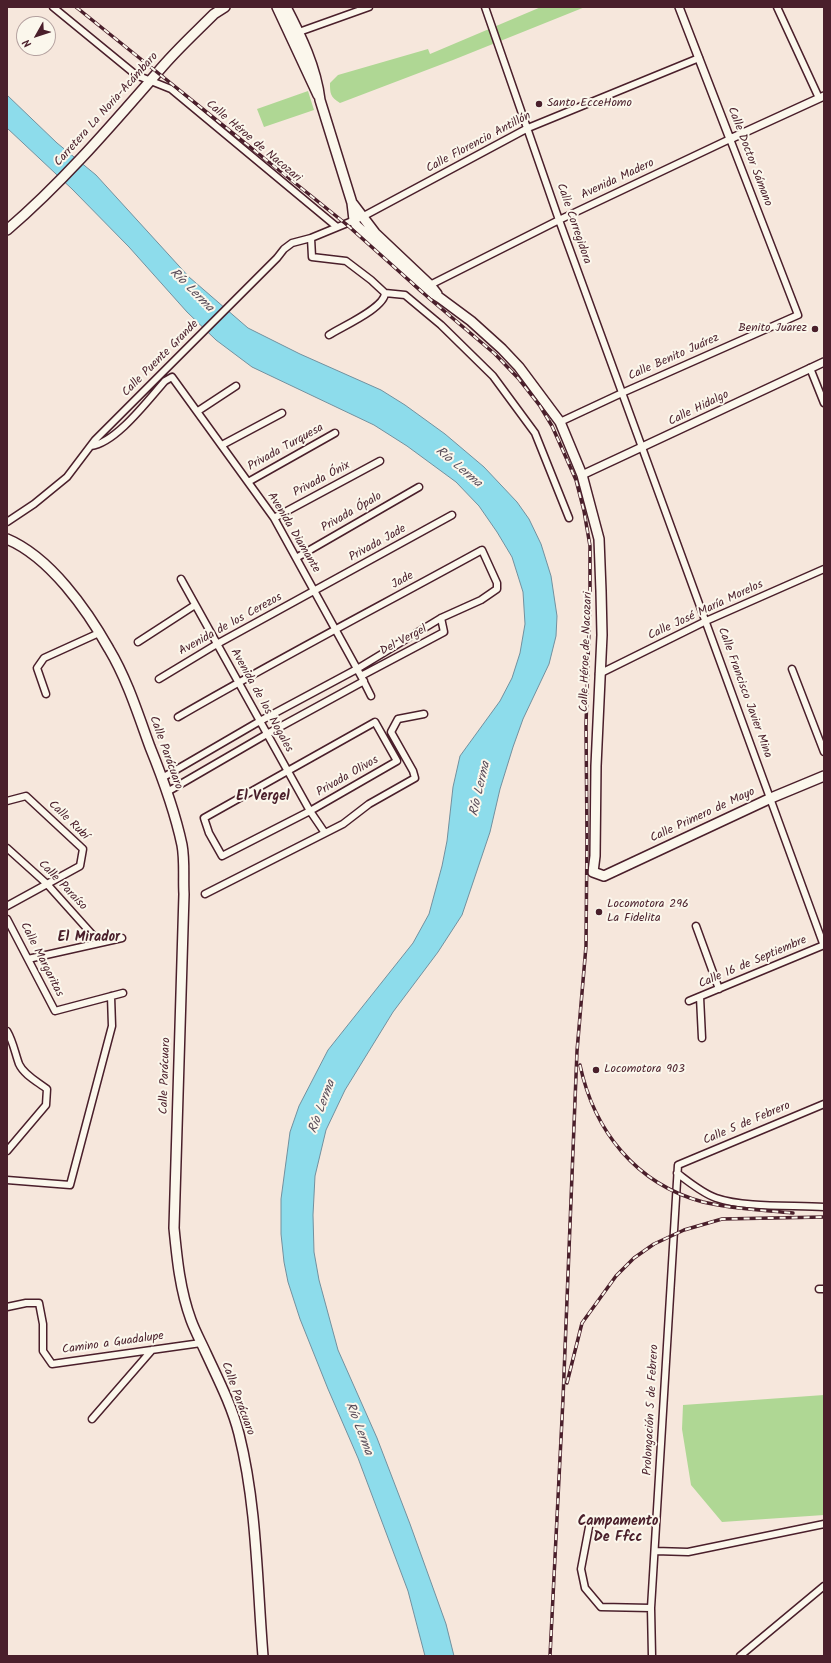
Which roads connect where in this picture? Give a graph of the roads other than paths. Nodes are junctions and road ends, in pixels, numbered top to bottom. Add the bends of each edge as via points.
1 (53, 7) edge
2 (225, 7) edge
3 (277, 7) edge
4 (286, 7) edge
5 (369, 7) edge
6 (485, 7) edge
7 (679, 7) edge
8 (777, 7) edge
9 (216, 10) edge
10 (299, 32) junction
11 (699, 58) junction
12 (151, 80) junction
13 (822, 97) edge
14 (320, 100) junction
15 (528, 128) junction
16 (730, 139) junction
17 (358, 219) junction
18 (559, 220) junction
19 (337, 227) junction
20 (7, 230) edge
21 (311, 238) junction
22 (427, 286) junction
23 (386, 293) junction
24 (798, 315) joint
25 (328, 335) dead end
26 (824, 362) edge
27 (810, 368) junction
28 (236, 386) dead end
29 (622, 393) junction
30 (824, 403) edge
31 (198, 411) junction
32 (282, 413) dead end
33 (560, 422) junction
34 (335, 433) dead end
35 (222, 445) junction
36 (90, 446) junction
37 (643, 448) junction
38 (380, 461) dead end
39 (582, 475) junction
40 (248, 482) junction
41 (419, 487) dead end
42 (452, 515) dead end
43 (274, 518) junction
44 (569, 518) dead end
45 (7, 522) edge
46 (7, 539) edge
47 (482, 550) joint
48 (296, 558) junction
49 (824, 569) edge
50 (181, 579) dead end
51 (314, 592) junction
52 (195, 605) junction
53 (441, 618) junction
54 (706, 621) junction
55 (336, 630) junction
56 (99, 633) junction
57 (138, 642) dead end
58 (217, 644) junction
59 (357, 669) junction
60 (792, 670) dead end
61 (599, 674) junction
62 (362, 678) junction
63 (159, 679) dead end
64 (238, 682) junction
65 (46, 694) dead end
66 (371, 696) dead end
67 (424, 714) dead end
68 (178, 717) dead end
69 (260, 721) junction
70 (266, 734) junction
71 (824, 752) edge
72 (288, 772) junction
73 (824, 776) edge
74 (162, 778) junction
75 (167, 792) junction
76 (771, 798) junction
77 (7, 802) edge
78 (310, 811) junction
79 (325, 833) junction
80 (7, 848) edge
81 (593, 872) joint
82 (47, 884) junction
83 (205, 894) dead end
84 (7, 906) edge
85 (7, 918) edge
86 (696, 926) dead end
87 (122, 938) dead end
88 (100, 942) junction
89 (824, 945) edge
90 (28, 959) junction
91 (719, 989) junction
92 (123, 993) dead end
93 (111, 996) junction
94 (700, 997) junction
95 (690, 1001) dead end
96 (7, 1031) edge
97 (702, 1038) dead end
98 (12, 1040) junction
99 (7, 1046) edge
100 (824, 1104) edge
101 (7, 1151) edge
102 (678, 1165) joint
103 (677, 1173) junction
104 (7, 1180) edge
105 (824, 1207) edge
106 (7, 1307) edge
107 (201, 1343) junction
108 (152, 1350) junction
109 (92, 1419) dead end
110 (824, 1524) edge
111 (589, 1527) dead end
112 (655, 1551) junction
113 (824, 1586) edge
114 (651, 1608) junction
115 (263, 1656) edge
116 (652, 1656) edge
117 (740, 1656) edge

1 - 12 street, Calle Héroe de Nacozari via 136,75
2 - 9 main road, Carretera La Noria-Acámbaro
3 - 14 main road
4 - 10 main road
5 - 10 street
6 - 15 street, Calle Corregidora
7 - 11 street, Calle Doctor Sámano
8 - 13 street
9 - 12 main road, Carretera La Noria-Acámbaro
10 - 14 main road via 318,82
11 - 15 street, Calle Florencio Antillón
11 - 16 street, Calle Doctor Sámano
12 - 19 street, Calle Héroe de Nacozari via 171,89
12 - 20 main road, Carretera La Noria-Acámbaro via 42,199
13 - 16 street, Avenida Madero
14 - 17 main road
15 - 17 street, Calle Florencio Antillón
15 - 18 street, Calle Corregidora
16 - 18 street, Avenida Madero
16 - 24 street, Calle Doctor Sámano
17 - 19 street, Calle Puente Grande
17 - 22 main road, Calle Héroe de Nacozari
18 - 22 street, Avenida Madero
18 - 29 street, Calle Corregidora
19 - 21 street, Calle Puente Grande
21 - 23 street via 312,258 346,261
21 - 36 street, Calle Puente Grande via 292,243 284,249
22 - 33 main road, Calle Héroe de Nacozari via 502,349 534,386
23 - 25 street via 382,302
23 - 44 street via 404,295 441,325 493,376 535,434
24 - 29 street, Calle Benito Juárez
26 - 27 street, Calle Hidalgo
27 - 30 street
27 - 37 street, Calle Hidalgo
28 - 31 street
29 - 33 street, Calle Benito Juárez
29 - 37 street, Calle Corregidora
31 - 35 street, Avenida Diamante
31 - 36 street, Avenida Diamante via 172,376 116,434 96,446
32 - 35 street
33 - 39 main road, Calle Héroe de Nacozari
34 - 40 street, Privada Turquesa
35 - 40 street, Avenida Diamante
36 - 45 street, Calle Puente Grande via 67,477
37 - 39 street, Calle Hidalgo
37 - 54 street, Calle Francisco Javier Mina
38 - 43 street, Privada Ónix
39 - 61 main road, Calle Héroe de Nacozari via 599,539 602,635
40 - 43 street, Avenida Diamante
41 - 48 street, Privada Ópalo
42 - 51 street, Privada Jade
43 - 48 street, Avenida Diamante
46 - 56 main road, Calle Parácuaro via 32,554 62,582
47 - 53 street, Del Vergel via 498,583 497,589 481,600
47 - 55 street, Jade
48 - 51 street, Avenida Diamante
49 - 54 street, Calle José María Morelos
50 - 52 street, Avenida de los Nogales
51 - 55 street, Avenida Diamante
51 - 58 street, Avenida de los Cerezos
52 - 57 street
52 - 58 street, Avenida de los Nogales
53 - 59 street, Del Vergel
53 - 62 street, Del Vergel via 444,632
54 - 61 street, Calle José María Morelos
54 - 76 street, Calle Francisco Javier Mina
55 - 59 street, Avenida Diamante
55 - 64 street, Jade
56 - 65 street via 44,658 37,668
56 - 74 main road, Calle Parácuaro via 110,649 130,693
58 - 63 street, Avenida de los Cerezos
58 - 64 street, Avenida de los Nogales
59 - 62 street, Avenida Diamante
59 - 69 street, Del Vergel
60 - 71 street
61 - 81 main road, Calle Héroe de Nacozari
62 - 66 street, Avenida Diamante
62 - 70 street
64 - 68 street, Jade
64 - 69 street, Avenida de los Nogales
67 - 79 street via 398,719 391,732 415,778
69 - 70 street, Avenida de los Nogales
69 - 74 street, Del Vergel
70 - 72 street, Avenida de los Nogales
70 - 75 street
72 - 78 street, Avenida de los Nogales
72 - 78 street, Privada Olivos via 204,818 209,833 222,856
72 - 78 street, Privada Olivos via 375,722 397,761
73 - 76 main road, Calle Primero de Mayo
74 - 75 main road, Calle Parácuaro
75 - 107 main road, Calle Parácuaro via 182,847 184,894 174,1228 184,1299
76 - 81 main road, Calle Primero de Mayo via 604,876
76 - 89 street, Calle Francisco Javier Mina
77 - 82 street, Calle Rubí via 26,796 83,849 80,866
78 - 79 street, Avenida de los Nogales
79 - 83 street
80 - 82 street, Calle Paraíso
82 - 84 street
82 - 88 street, Calle Paraíso
85 - 90 street, Calle Margaritas
86 - 91 street
87 - 88 street
88 - 90 street
89 - 91 street, Calle 16 de Septiembre
90 - 93 street, Calle Margaritas via 55,1011
91 - 94 street, Calle 16 de Septiembre
92 - 93 street
93 - 104 street via 112,1026 70,1185
94 - 95 street, Calle 16 de Septiembre
94 - 97 street
96 - 98 street
98 - 99 street
98 - 101 street via 20,1065 30,1077 48,1089 46,1105
100 - 102 street, Calle 5 de Febrero
102 - 103 street, Prolongación 5 de Febrero
103 - 105 street via 696,1188 715,1198 735,1203
103 - 112 street, Prolongación 5 de Febrero
106 - 108 street, Camino a Guadalupe via 39,1303 43,1324 43,1352 52,1364
107 - 108 street, Camino a Guadalupe
107 - 115 main road, Calle Parácuaro via 221,1384 238,1432 248,1479
108 - 109 street
110 - 112 street via 688,1552
111 - 114 street via 581,1568 585,1588 601,1607
112 - 114 street, Prolongación 5 de Febrero
113 - 117 street
114 - 116 street, Prolongación 5 de Febrero

